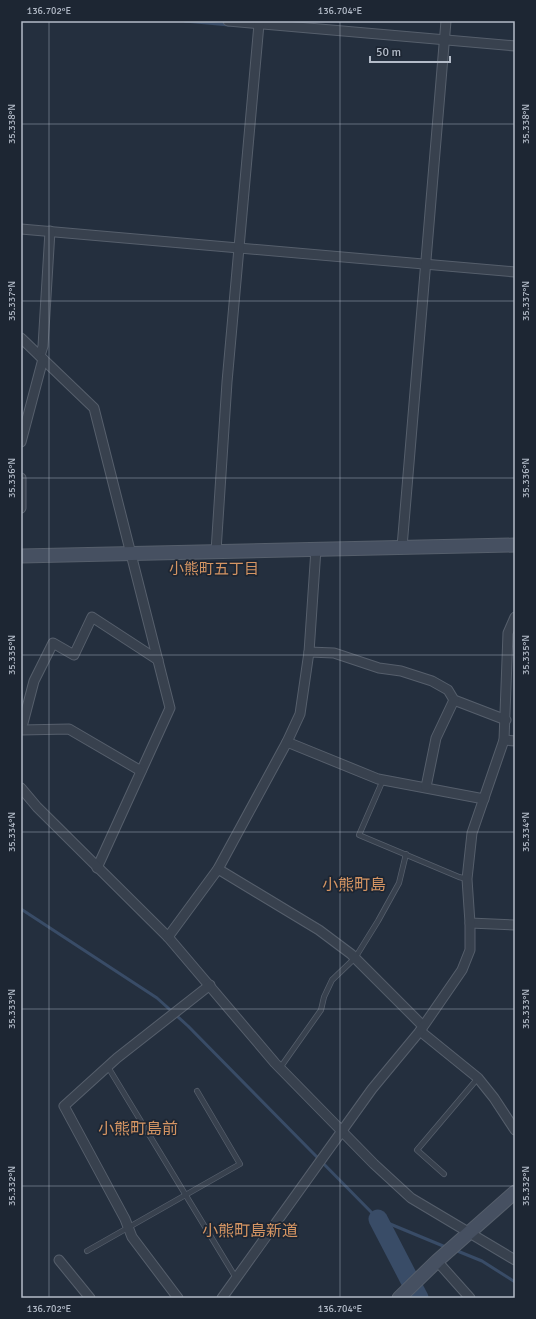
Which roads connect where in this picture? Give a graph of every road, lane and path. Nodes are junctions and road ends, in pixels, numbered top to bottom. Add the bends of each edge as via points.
1 (228, 21) edge
2 (446, 21) edge
3 (259, 24) junction
4 (444, 40) junction
5 (515, 46) edge
6 (21, 229) edge
7 (50, 231) junction
8 (239, 248) junction
9 (425, 263) junction
10 (515, 272) edge
11 (21, 338) edge
12 (42, 357) junction
13 (21, 442) edge
14 (21, 478) edge
15 (21, 508) edge
16 (515, 545) edge
17 (402, 547) junction
18 (316, 549) junction
19 (216, 551) junction
20 (131, 554) junction
21 (21, 556) edge
22 (515, 617) edge
23 (512, 650) edge
24 (309, 652) junction
25 (158, 660) junction
26 (454, 700) junction
27 (506, 720) junction
28 (21, 726) edge
29 (21, 730) edge
30 (504, 740) junction
31 (515, 741) edge
32 (287, 742) junction
33 (141, 771) junction
34 (383, 780) junction
35 (426, 787) junction
36 (21, 788) edge
37 (484, 799) junction
38 (406, 854) junction
39 (97, 868) junction
40 (218, 869) junction
41 (467, 879) junction
42 (470, 924) junction
43 (515, 925) edge
44 (168, 937) junction
45 (355, 958) junction
46 (210, 985) junction
47 (422, 1028) junction
48 (108, 1067) junction
49 (280, 1068) junction
50 (478, 1078) junction
51 (197, 1091) dead end
52 (515, 1130) edge
53 (341, 1132) junction
54 (444, 1174) dead end
55 (515, 1192) edge
56 (186, 1196) junction
57 (129, 1227) junction
58 (467, 1236) junction
59 (87, 1251) dead end
60 (59, 1260) dead end
61 (439, 1260) junction
62 (515, 1260) edge
63 (236, 1278) junction
64 (402, 1296) edge
65 (175, 1297) edge
66 (90, 1298) edge
67 (222, 1298) edge
68 (470, 1298) edge

1 - 3 street
2 - 4 street
3 - 4 street
3 - 8 street
4 - 5 street
4 - 9 street
6 - 7 street
7 - 8 street
7 - 12 street
8 - 9 street
8 - 19 street
9 - 10 street
9 - 17 street
11 - 12 street
12 - 13 street
12 - 20 street via 94,408
14 - 15 street
16 - 17 street
17 - 18 street
18 - 19 street
18 - 24 street
19 - 20 street
20 - 21 street
20 - 25 street
22 - 23 street via 508,633
23 - 27 street
24 - 26 street via 334,653 379,668 401,671 432,681 448,690
24 - 32 street via 300,714
25 - 28 street via 92,617 74,655 53,642 34,682
25 - 33 street via 170,708
26 - 27 street
26 - 35 street via 436,738
27 - 30 street
29 - 33 street via 69,729
30 - 31 street
30 - 37 street
32 - 34 street
32 - 40 street
33 - 39 street
34 - 35 street
34 - 38 lane via 359,836
35 - 37 street
36 - 39 street
37 - 41 street via 472,833
38 - 41 lane
38 - 45 lane via 399,884
39 - 44 street
40 - 44 street
40 - 45 street via 319,930
41 - 42 street
42 - 43 street
42 - 47 street via 470,950 462,970
44 - 46 street
45 - 47 street
45 - 49 lane via 332,980 321,1010
46 - 48 street
46 - 49 street
47 - 50 street
47 - 53 street
48 - 56 lane
48 - 57 street via 64,1106
49 - 53 street
50 - 52 street
50 - 54 lane via 417,1150
51 - 56 lane via 240,1164
53 - 58 street via 411,1198
53 - 63 street
55 - 58 street
56 - 57 lane
56 - 63 lane
57 - 59 lane
57 - 65 street via 132,1237
58 - 61 street
58 - 62 street
60 - 66 street
61 - 64 street
61 - 68 street
63 - 67 street

